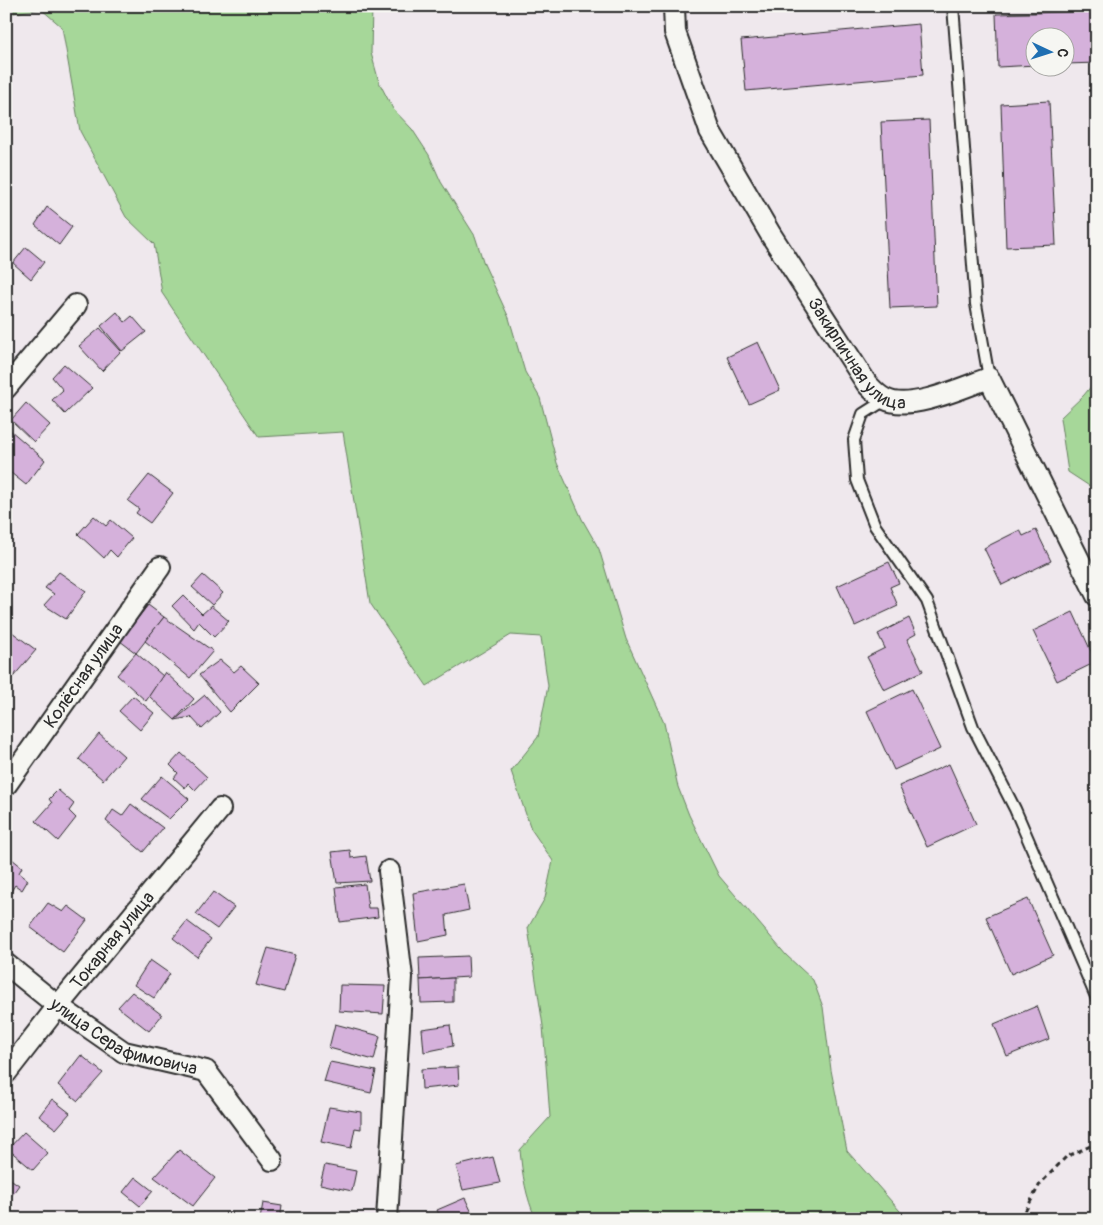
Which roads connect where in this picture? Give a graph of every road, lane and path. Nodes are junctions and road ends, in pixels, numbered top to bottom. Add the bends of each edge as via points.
1 (674, 6) edge
2 (953, 6) edge
3 (76, 305) dead end
4 (988, 378) junction
5 (6, 388) edge
6 (885, 400) junction
7 (160, 567) dead end
8 (1097, 596) edge
9 (6, 784) edge
10 (220, 809) dead end
11 (389, 871) dead end
12 (6, 964) edge
13 (1097, 999) edge
14 (58, 1006) junction
15 (6, 1073) edge
16 (1097, 1144) edge
17 (272, 1160) dead end
18 (387, 1219) edge
19 (1021, 1219) edge

1 - 6 street, Закирпичная улица via 675,32 710,131 842,348 867,384
2 - 4 lane via 976,304
3 - 5 street
4 - 6 street, Закирпичная улица via 935,398 912,402
4 - 8 street
6 - 13 lane via 863,414 857,431 854,440 857,480 875,526 927,601 973,727 1015,809
7 - 9 street, Колёсная улица
10 - 14 street, Токарная улица
11 - 18 street via 402,977
12 - 14 street, улица Серафимовича
14 - 15 street, Токарная улица
14 - 17 street, улица Серафимовича via 124,1052 206,1071
16 - 19 path via 1066,1157 1040,1184

